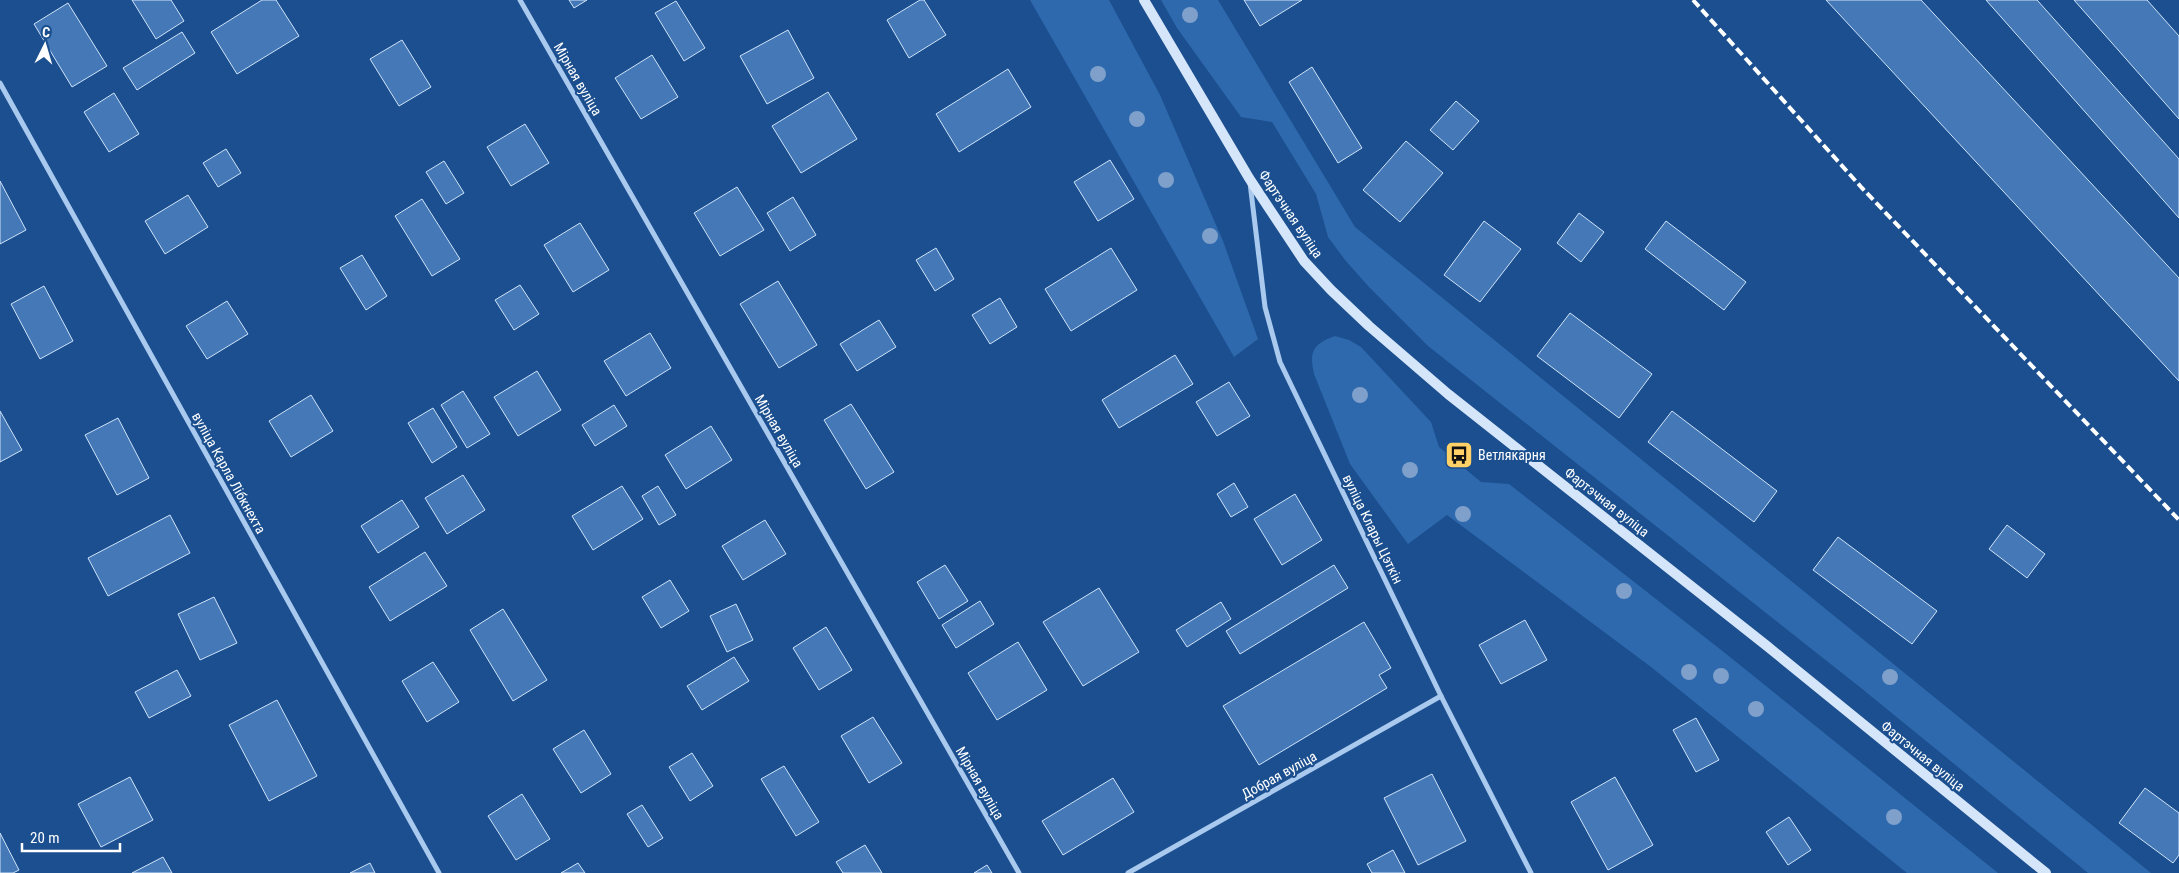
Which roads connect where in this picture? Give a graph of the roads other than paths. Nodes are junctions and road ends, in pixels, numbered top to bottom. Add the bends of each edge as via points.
1 (520, 0) edge
2 (1144, 0) edge
3 (0, 83) edge
4 (1249, 178) junction
5 (1441, 696) junction
6 (439, 873) edge
7 (1019, 873) edge
8 (1128, 873) edge
9 (1531, 873) edge
10 (2046, 873) edge

1 - 7 street, Мірная вуліца
2 - 4 street, Фартэчная вуліца
3 - 6 street, вуліца Карла Лібкнехта
4 - 5 street, вуліца Клары Цэткін via 1265,307 1280,362
4 - 10 street, Фартэчная вуліца via 1304,261 1369,326 1448,394 1767,646
5 - 8 street, Добрая вуліца
5 - 9 street, вуліца Клары Цэткін

